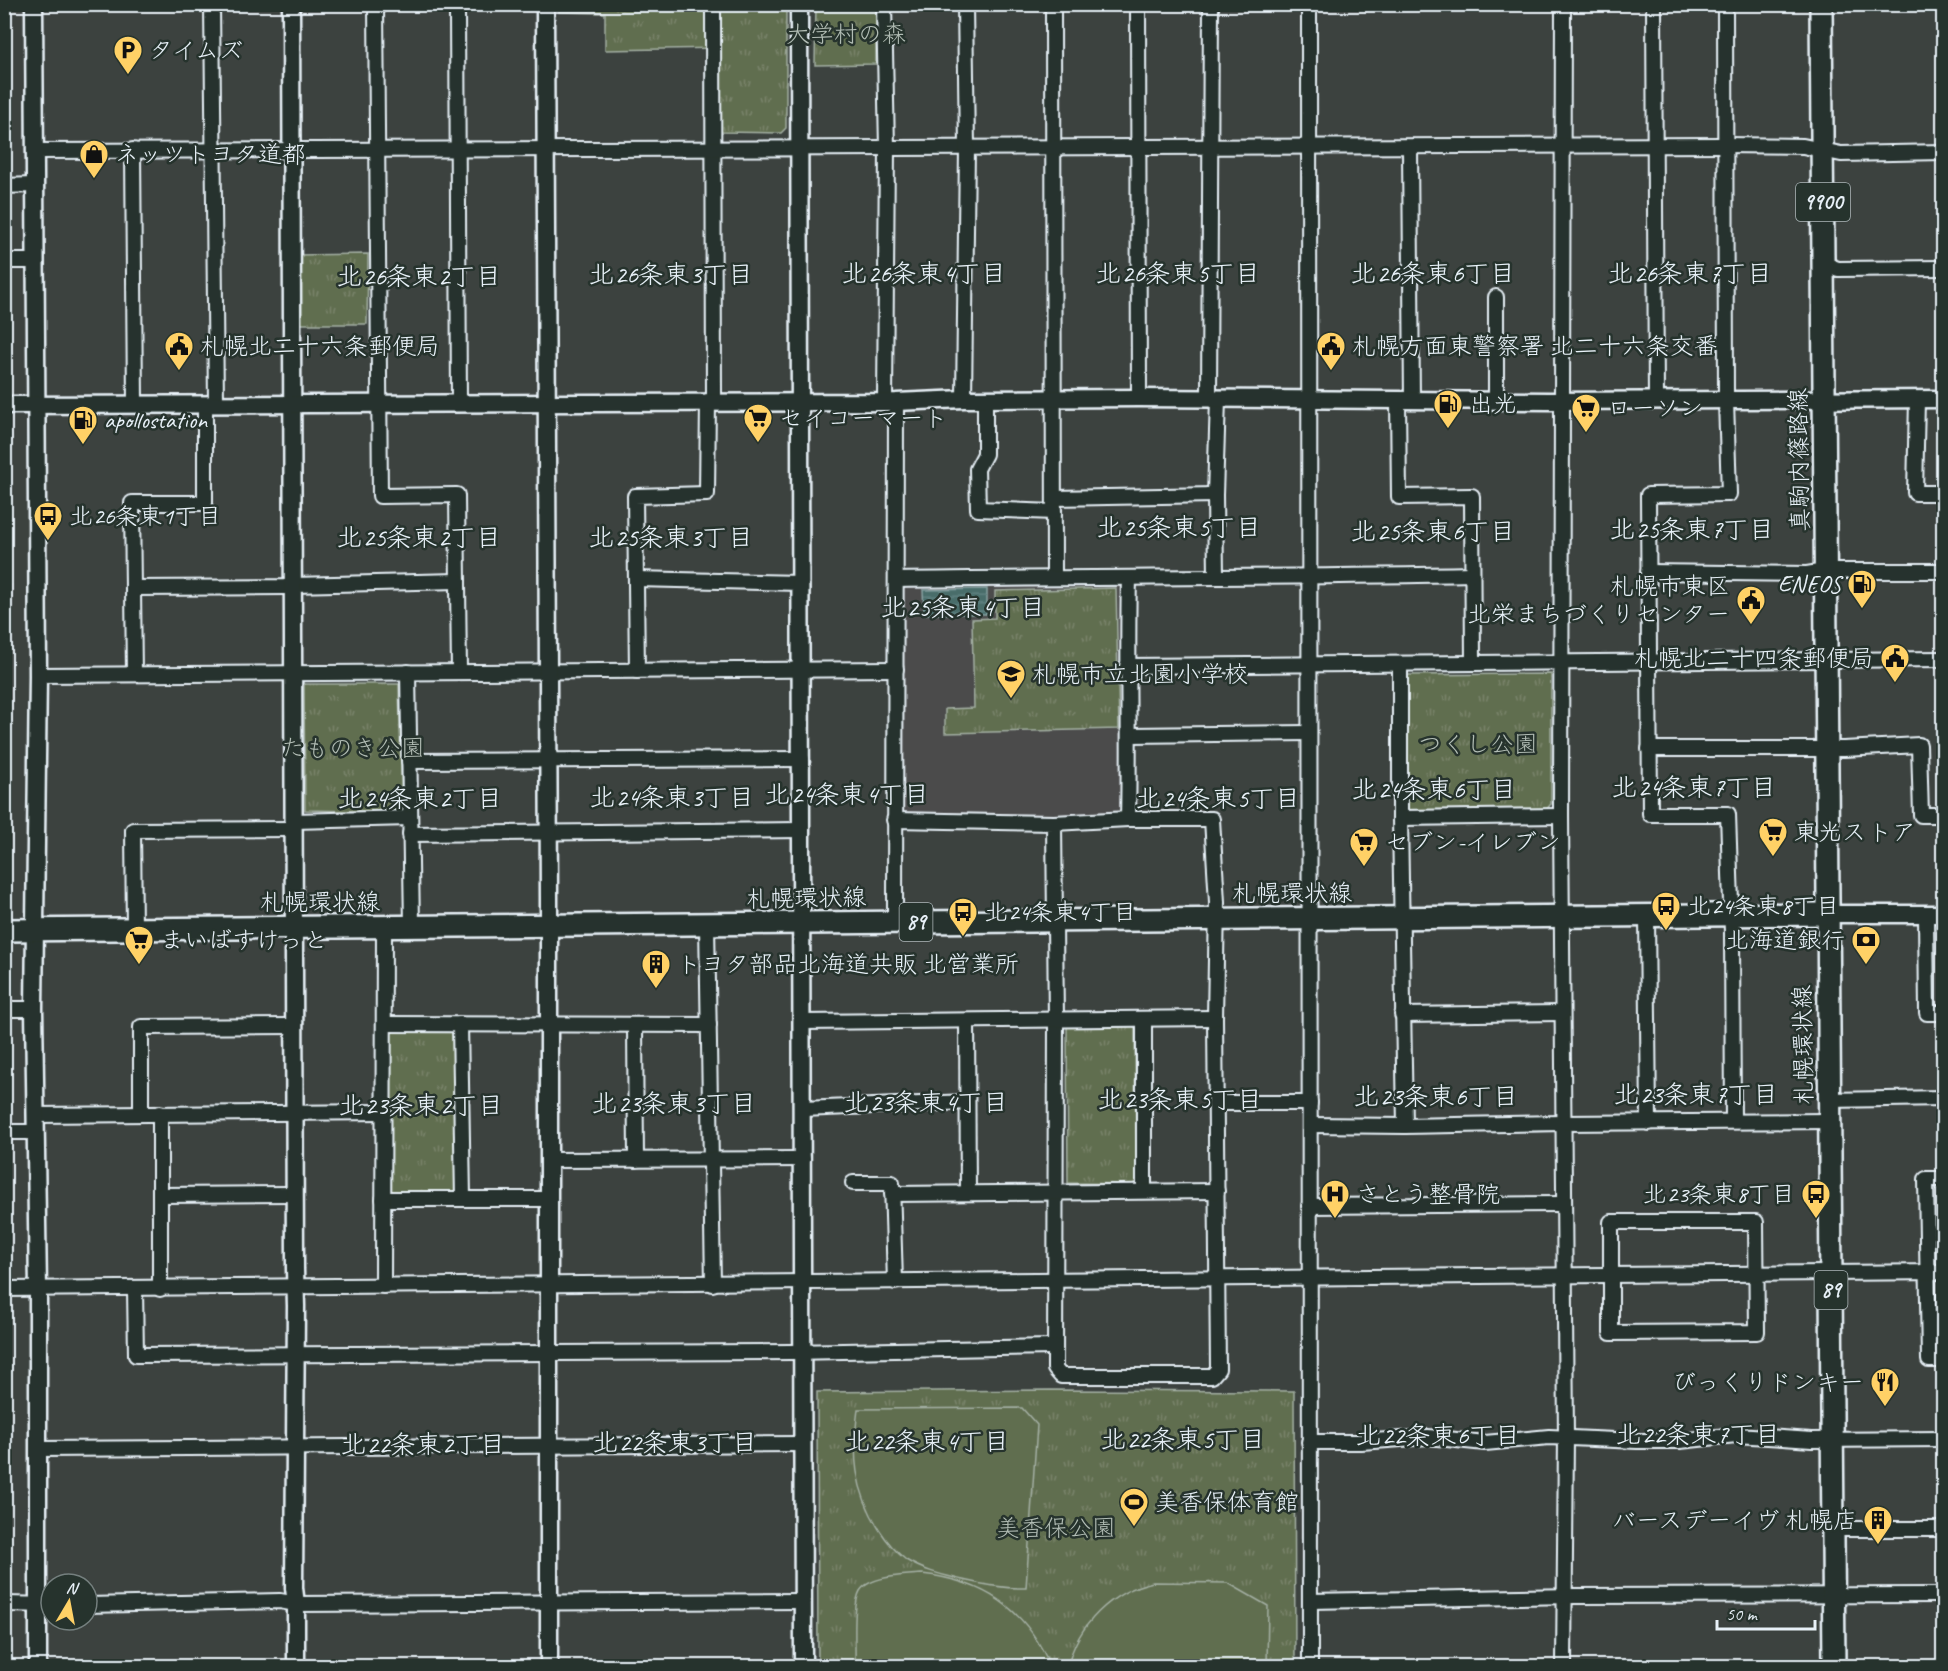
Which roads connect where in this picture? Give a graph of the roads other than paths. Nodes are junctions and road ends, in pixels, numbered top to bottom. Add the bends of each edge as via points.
1 (34, 4) edge
2 (212, 4) edge
3 (291, 4) edge
4 (376, 4) edge
5 (545, 4) edge
6 (713, 4) edge
7 (799, 4) edge
8 (884, 4) edge
9 (965, 4) edge
10 (1053, 4) edge
11 (1138, 4) edge
12 (1211, 4) edge
13 (1309, 4) edge
14 (1563, 4) edge
15 (1654, 4) edge
16 (1725, 4) edge
17 (1821, 4) edge
18 (457, 11) dead end
19 (1654, 145) junction
20 (1725, 145) junction
21 (1563, 146) junction
22 (1139, 147) junction
23 (1211, 147) junction
24 (1308, 147) junction
25 (1410, 147) junction
26 (800, 148) junction
27 (886, 148) junction
28 (967, 148) junction
29 (1053, 148) junction
30 (459, 149) junction
31 (546, 149) junction
32 (713, 149) junction
33 (1823, 149) junction
34 (35, 150) junction
35 (133, 150) junction
36 (214, 150) junction
37 (378, 150) junction
38 (291, 151) junction
39 (1944, 152) edge
40 (33, 185) junction
41 (4, 186) edge
42 (4, 261) edge
43 (34, 261) junction
44 (1822, 263) junction
45 (1944, 268) edge
46 (1496, 297) dead end
47 (1139, 398) junction
48 (964, 399) junction
49 (1214, 399) junction
50 (1308, 399) junction
51 (1823, 399) junction
52 (1917, 399) junction
53 (1944, 399) edge
54 (985, 400) junction
55 (1054, 400) junction
56 (1496, 400) junction
57 (1656, 400) junction
58 (800, 401) junction
59 (1405, 401) junction
60 (1561, 401) junction
61 (1726, 401) junction
62 (546, 402) junction
63 (711, 402) junction
64 (890, 402) junction
65 (293, 403) junction
66 (379, 403) junction
67 (459, 403) junction
68 (135, 404) junction
69 (211, 404) junction
70 (4, 405) edge
71 (37, 405) junction
72 (1944, 493) edge
73 (1215, 495) junction
74 (1054, 505) junction
75 (1944, 571) edge
76 (1648, 572) junction
77 (1825, 572) junction
78 (1472, 574) junction
79 (1216, 576) junction
80 (1308, 577) junction
81 (1054, 578) junction
82 (1129, 578) junction
83 (636, 579) junction
84 (896, 580) junction
85 (458, 581) junction
86 (801, 583) junction
87 (293, 585) junction
88 (134, 588) junction
89 (1944, 659) edge
90 (1825, 660) junction
91 (1649, 662) junction
92 (1473, 663) junction
93 (1562, 663) junction
94 (1400, 664) junction
95 (1308, 665) junction
96 (1127, 666) junction
97 (896, 669) junction
98 (801, 670) junction
99 (637, 671) junction
100 (408, 672) junction
101 (459, 672) junction
102 (547, 672) junction
103 (292, 673) junction
104 (134, 674) junction
105 (38, 675) junction
106 (1308, 733) junction
107 (1130, 735) junction
108 (1649, 748) junction
109 (1826, 748) junction
110 (802, 759) junction
111 (548, 760) junction
112 (409, 761) junction
113 (1944, 815) edge
114 (1561, 816) junction
115 (410, 818) junction
116 (1400, 818) junction
117 (1128, 819) junction
118 (894, 820) junction
119 (1054, 823) junction
120 (294, 825) junction
121 (802, 830) junction
122 (548, 832) junction
123 (410, 834) junction
124 (1828, 914) junction
125 (1926, 914) junction
126 (1944, 914) edge
127 (1647, 915) junction
128 (1731, 915) junction
129 (1562, 916) junction
130 (1310, 918) junction
131 (1401, 918) junction
132 (1217, 919) junction
133 (1056, 920) junction
134 (895, 922) junction
135 (803, 923) junction
136 (707, 924) junction
137 (548, 925) junction
138 (412, 926) junction
139 (295, 927) junction
140 (384, 927) junction
141 (134, 929) junction
142 (4, 930) edge
143 (34, 930) junction
144 (4, 1009) edge
145 (34, 1009) junction
146 (1562, 1013) junction
147 (1944, 1013) edge
148 (1402, 1015) junction
149 (1215, 1018) junction
150 (1144, 1020) junction
151 (967, 1021) junction
152 (1056, 1021) junction
153 (803, 1022) junction
154 (384, 1024) junction
155 (460, 1024) junction
156 (548, 1024) junction
157 (635, 1024) junction
158 (709, 1025) junction
159 (295, 1026) junction
160 (1944, 1098) edge
161 (1829, 1100) junction
162 (967, 1102) junction
163 (1216, 1103) junction
164 (1310, 1103) junction
165 (803, 1109) junction
166 (294, 1112) junction
167 (384, 1112) junction
168 (141, 1113) junction
169 (160, 1113) junction
170 (35, 1114) junction
171 (1733, 1121) junction
172 (1829, 1121) junction
173 (1563, 1123) junction
174 (1649, 1123) junction
175 (1310, 1125) junction
176 (1405, 1126) junction
177 (4, 1132) edge
178 (35, 1132) junction
179 (803, 1158) junction
180 (549, 1160) junction
181 (636, 1160) junction
182 (710, 1160) junction
183 (1944, 1179) edge
184 (853, 1184) dead end
185 (1144, 1191) junction
186 (1217, 1191) junction
187 (1056, 1192) junction
188 (968, 1193) junction
189 (294, 1194) junction
190 (892, 1194) junction
191 (160, 1196) junction
192 (383, 1199) junction
193 (463, 1199) junction
194 (549, 1199) junction
195 (1564, 1204) junction
196 (1309, 1206) junction
197 (1927, 1272) junction
198 (1944, 1272) edge
199 (1831, 1273) junction
200 (1756, 1274) junction
201 (1563, 1276) junction
202 (1611, 1276) junction
203 (1310, 1278) junction
204 (1217, 1279) junction
205 (1056, 1281) junction
206 (895, 1282) junction
207 (803, 1283) junction
208 (712, 1284) junction
209 (549, 1285) junction
210 (383, 1286) junction
211 (296, 1287) junction
212 (160, 1288) junction
213 (4, 1289) edge
214 (135, 1289) junction
215 (38, 1290) junction
216 (1055, 1347) junction
217 (803, 1352) junction
218 (549, 1354) junction
219 (296, 1355) junction
220 (1944, 1360) edge
221 (1566, 1437) junction
222 (1832, 1439) junction
223 (1944, 1439) edge
224 (1309, 1442) junction
225 (803, 1444) junction
226 (549, 1446) junction
227 (296, 1447) junction
228 (38, 1449) junction
229 (1944, 1528) edge
230 (1834, 1529) junction
231 (43, 1572) edge
232 (1944, 1595) edge
233 (1564, 1596) junction
234 (1833, 1596) junction
235 (1310, 1600) junction
236 (803, 1601) junction
237 (549, 1602) junction
238 (4, 1604) edge
239 (39, 1604) edge
240 (296, 1604) junction
241 (99, 1605) edge
242 (41, 1632) edge
243 (38, 1666) edge
244 (296, 1666) edge
245 (549, 1666) edge
246 (803, 1666) edge
247 (1310, 1666) edge
248 (1564, 1666) edge
249 (1834, 1666) edge

1 - 34 street
2 - 36 street
3 - 38 street
4 - 37 street
5 - 31 street
6 - 32 street
7 - 26 street
8 - 27 street
9 - 28 street
10 - 29 street
11 - 22 street
12 - 23 street
13 - 24 street
14 - 21 street
15 - 19 street
16 - 20 street
17 - 33 main road, 真駒内篠路線 / 9900
18 - 30 street
19 - 20 street
19 - 21 street
19 - 57 street
20 - 33 street
20 - 61 street
21 - 25 street
21 - 60 street
22 - 23 street
22 - 29 street
22 - 47 street
23 - 24 street
23 - 49 street
24 - 25 street
24 - 50 street
25 - 59 street
26 - 27 street
26 - 32 street
26 - 58 street
27 - 28 street
27 - 64 street
28 - 29 street
28 - 48 street
29 - 55 street
30 - 31 street
30 - 37 street
30 - 67 street
31 - 32 street
31 - 62 street
32 - 63 street
33 - 39 street via 1841,154
33 - 44 main road, 真駒内篠路線 / 9900
34 - 35 street
34 - 40 street
35 - 36 street
35 - 68 street
36 - 38 street
36 - 69 street
37 - 38 street
37 - 66 street
38 - 65 street
40 - 41 street
40 - 43 street
42 - 43 street
43 - 71 street
44 - 45 street via 1838,269
44 - 51 main road, 真駒内篠路線 / 9900
46 - 56 street
47 - 49 street
47 - 55 street
48 - 54 street
48 - 64 street
49 - 50 street
49 - 73 street
50 - 59 street
50 - 80 street
51 - 52 street
51 - 61 street
51 - 77 main road, 真駒内篠路線 / 9900
52 - 53 street
52 - 72 street via 1915,493
54 - 55 street
54 - 74 street via 985,454 977,469 978,509
55 - 74 street
56 - 59 street
56 - 60 street
57 - 60 street
57 - 61 street
58 - 63 street
58 - 64 street
58 - 86 street
59 - 78 street via 1399,497 1472,496
60 - 93 street
61 - 76 street via 1729,494 1648,495
62 - 63 street
62 - 67 street
62 - 102 street
63 - 83 street via 707,494 635,496
64 - 84 street
65 - 66 street
65 - 69 street
65 - 87 street
66 - 67 street
66 - 85 street via 380,496 457,495
68 - 69 street
68 - 71 street
69 - 88 street via 206,503 132,503
70 - 71 street
71 - 105 street
73 - 74 street
73 - 79 street
74 - 81 street
75 - 77 street
76 - 77 street
76 - 91 street
77 - 90 main road, 真駒内篠路線 / 9900
78 - 80 street
78 - 92 street
79 - 80 street
79 - 82 street
80 - 95 street
81 - 82 street
81 - 84 street
82 - 96 street
83 - 86 street
83 - 99 street
84 - 97 street
85 - 87 street
85 - 101 street
86 - 98 street
87 - 88 street
87 - 103 street
88 - 104 street
89 - 90 street
90 - 91 street
90 - 109 main road, 真駒内篠路線 / 9900
91 - 93 street
91 - 108 street
92 - 93 street
92 - 94 street
93 - 114 street
94 - 95 street
94 - 116 street
95 - 96 street
95 - 106 street
96 - 107 street
97 - 98 street
97 - 118 street
98 - 99 street
98 - 110 street
99 - 102 street
100 - 101 street
100 - 103 street
100 - 112 street
101 - 102 street
102 - 111 street
103 - 104 street
103 - 120 street
104 - 105 street
105 - 143 street
106 - 107 street
106 - 130 street
107 - 117 street
108 - 109 street
108 - 128 street via 1650,814 1728,814
109 - 113 street via 1919,745 1921,815
109 - 124 main road, 真駒内篠路線 / 9900
110 - 111 street
110 - 121 street
111 - 112 street
111 - 122 street
112 - 115 street
114 - 116 street
114 - 129 street
115 - 120 street
115 - 123 street
116 - 131 street
117 - 119 street
117 - 132 street via 1212,819
118 - 119 street
118 - 134 street
119 - 133 street
120 - 139 street
120 - 141 street via 134,830
121 - 122 street
121 - 135 street
122 - 123 street
122 - 137 street
123 - 138 street
124 - 125 street
124 - 128 main road, 札幌環状線 / 89
124 - 161 main road, 札幌環状線 / 89
125 - 126 street
125 - 147 street via 1927,1013
127 - 128 main road, 札幌環状線 / 89
127 - 129 main road, 札幌環状線 / 89
127 - 174 street
128 - 171 street
129 - 131 main road, 札幌環状線 / 89
129 - 146 street
130 - 131 main road, 札幌環状線 / 89
130 - 132 main road, 札幌環状線 / 89
130 - 164 street
131 - 148 street
132 - 133 main road, 札幌環状線 / 89
132 - 149 street
133 - 134 main road, 札幌環状線 / 89
133 - 152 street
134 - 135 main road, 札幌環状線 / 89
135 - 136 main road, 札幌環状線 / 89
135 - 153 street
136 - 137 main road, 札幌環状線 / 89
136 - 158 street
137 - 138 main road, 札幌環状線 / 89
137 - 156 street
138 - 140 main road, 札幌環状線 / 89
139 - 140 main road, 札幌環状線 / 89
139 - 141 main road, 札幌環状線 / 89
139 - 159 street
140 - 154 street
141 - 143 main road, 札幌環状線 / 89
142 - 143 main road, 札幌環状線 / 89
143 - 145 street
144 - 145 street
145 - 170 street
146 - 148 street
146 - 173 street
148 - 176 street
149 - 150 street
149 - 163 street
150 - 152 street
150 - 185 street
151 - 152 street
151 - 153 street
151 - 162 street
152 - 187 street
153 - 165 street
154 - 155 street
154 - 167 street
155 - 156 street
155 - 193 street
156 - 157 street
156 - 180 street
157 - 158 street
157 - 181 street
158 - 182 street
159 - 166 street
159 - 168 street via 141,1027
160 - 161 street
161 - 172 main road, 札幌環状線 / 89
162 - 165 street
162 - 188 street
163 - 164 street
163 - 186 street
164 - 175 street
165 - 179 street
166 - 167 street
166 - 169 street
166 - 189 street
167 - 192 street
168 - 169 street
168 - 170 street
169 - 191 street
170 - 178 street
171 - 172 street
171 - 174 street
172 - 199 main road, 札幌環状線 / 89
173 - 174 street
173 - 176 street
173 - 195 street
175 - 176 street
175 - 196 street
177 - 178 street
178 - 215 street
179 - 182 street
179 - 207 street
180 - 181 street
180 - 194 street
181 - 182 street
182 - 208 street
183 - 197 street via 1926,1179
184 - 190 street via 892,1183
185 - 186 street
185 - 187 street
186 - 204 street
187 - 188 street
187 - 205 street
188 - 190 street
189 - 191 street
189 - 211 street
190 - 206 street
191 - 212 street
192 - 193 street
192 - 210 street
193 - 194 street
194 - 209 street
195 - 196 street
195 - 201 street
196 - 203 street
197 - 198 street
197 - 199 street
197 - 220 street via 1929,1360
199 - 200 street
199 - 222 main road, 札幌環状線 / 89
200 - 202 street
200 - 202 street via 1756,1222 1611,1222
200 - 202 street via 1757,1332 1611,1333
201 - 202 street
201 - 203 street
201 - 221 street
203 - 204 street
203 - 224 street
204 - 205 street
204 - 216 street via 1218,1369 1212,1376 1061,1376 1055,1369
205 - 206 street
205 - 216 street
206 - 207 street
207 - 208 street
207 - 217 street
208 - 209 street
209 - 210 street
209 - 218 street
210 - 211 street
211 - 212 street
211 - 219 street
212 - 214 street
213 - 215 street
214 - 215 street
214 - 219 street via 136,1355
215 - 228 street
216 - 217 street
217 - 218 street
217 - 225 street
218 - 219 street
218 - 226 street
219 - 227 street
221 - 222 street via 1637,1441 1736,1435
221 - 224 street via 1485,1443 1428,1437
221 - 233 street
222 - 223 street
222 - 230 main road, 札幌環状線 / 89
224 - 235 street
225 - 226 street
225 - 236 street
226 - 227 street
226 - 237 street
227 - 228 street
227 - 240 street
228 - 231 street
229 - 230 street
230 - 234 main road, 札幌環状線 / 89
232 - 234 street
233 - 234 street
233 - 235 street
233 - 248 street
234 - 249 main road, 札幌環状線 / 89
235 - 247 street
236 - 237 street
236 - 246 street
237 - 240 street
237 - 245 street
238 - 239 street
240 - 241 street via 280,1601
240 - 244 street
242 - 243 street

